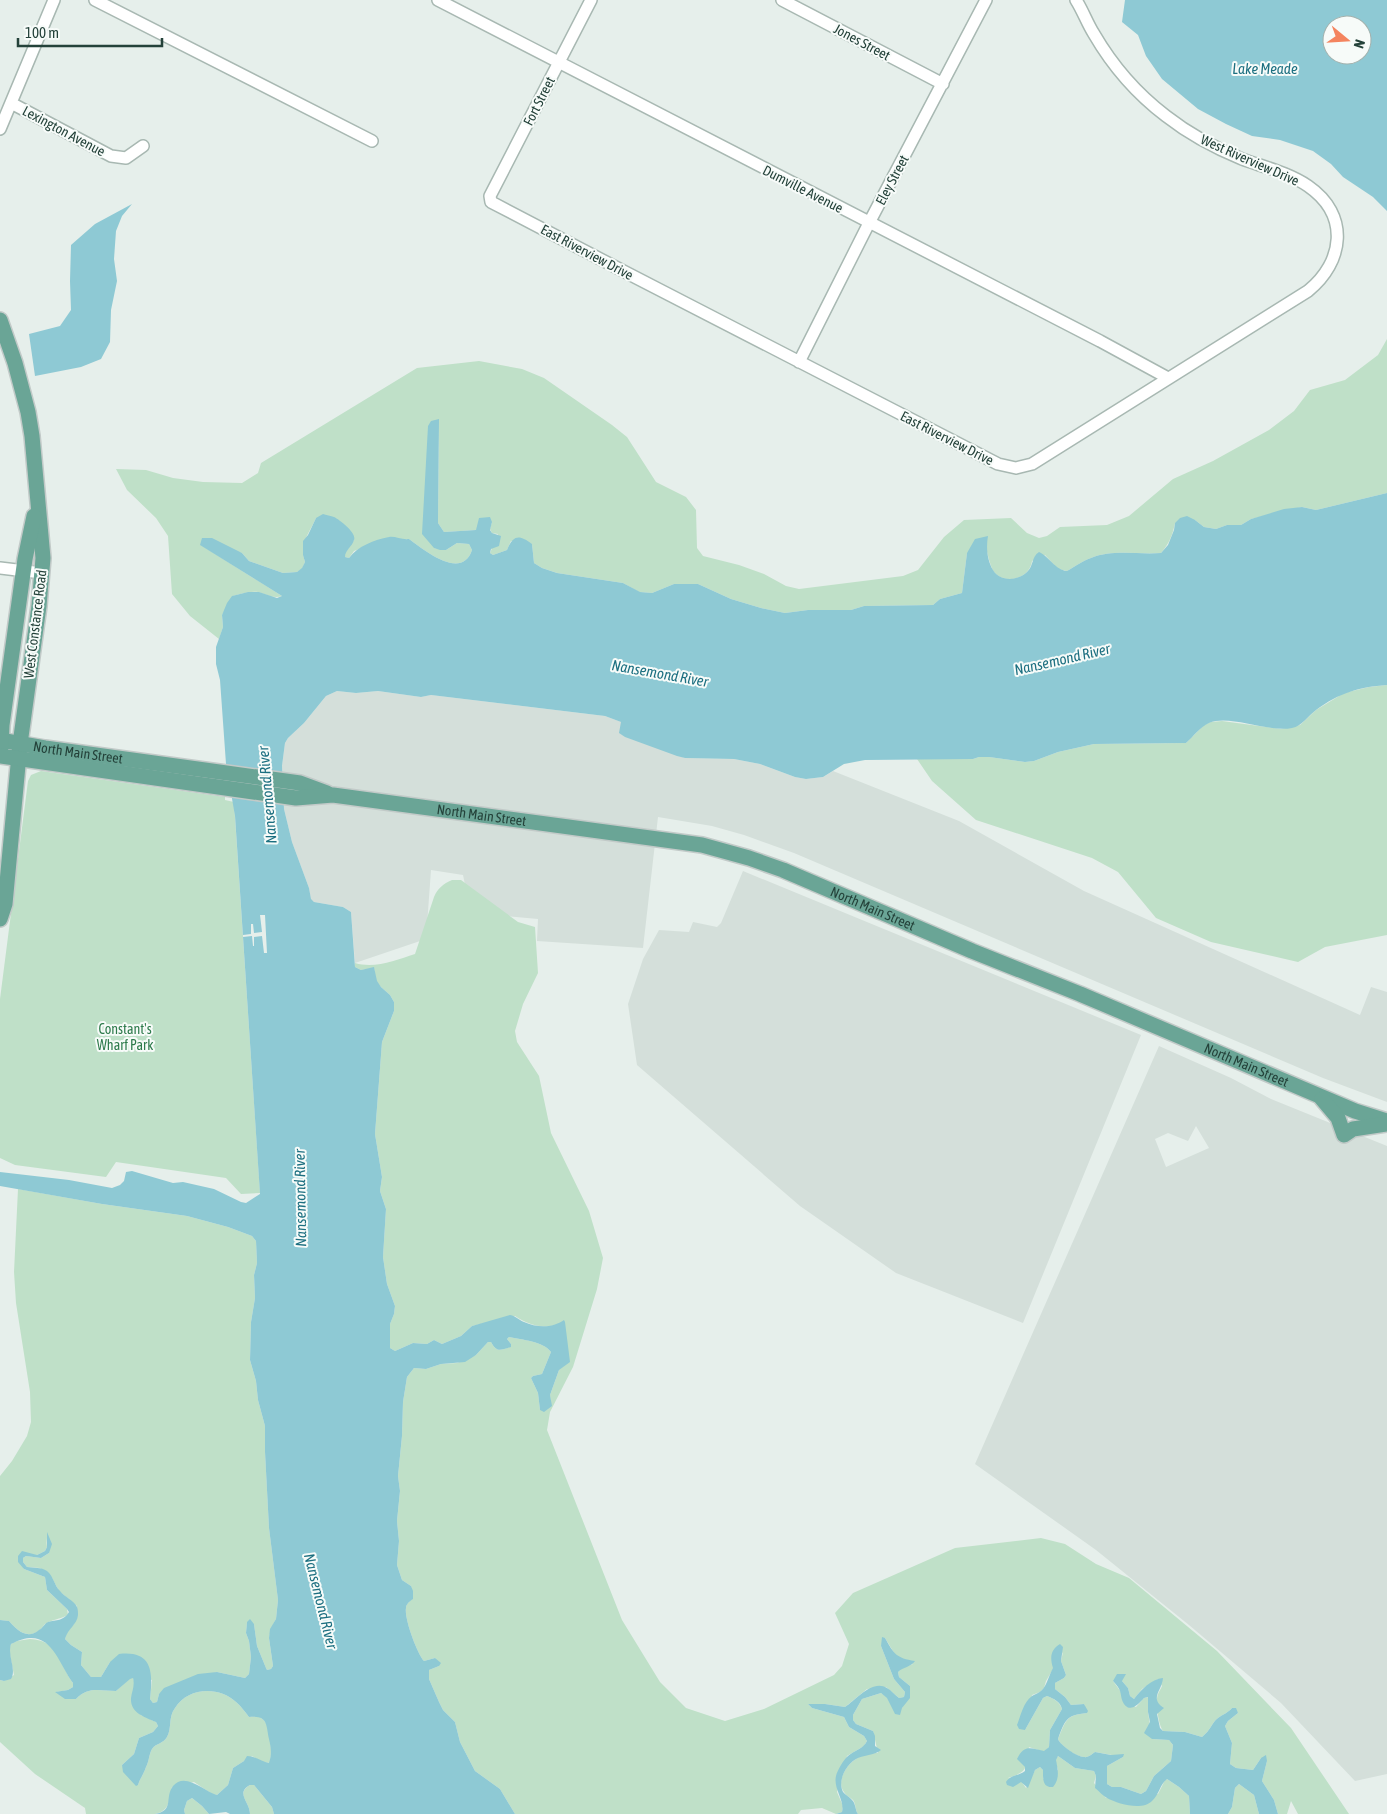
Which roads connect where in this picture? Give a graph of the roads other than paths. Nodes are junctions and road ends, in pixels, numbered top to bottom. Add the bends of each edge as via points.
1 (54, 0) edge
2 (95, 0) edge
3 (438, 0) edge
4 (591, 0) edge
5 (782, 0) edge
6 (986, 0) edge
7 (1076, 0) edge
8 (558, 63) junction
9 (943, 84) junction
10 (11, 104) junction
11 (0, 129) edge
12 (372, 141) dead end
13 (143, 146) dead end
14 (491, 202) joint
15 (1329, 207) joint
16 (869, 223) junction
17 (0, 320) edge
18 (799, 362) junction
19 (1168, 378) junction
20 (37, 504) junction
21 (0, 568) edge
22 (23, 572) junction
23 (42, 574) junction
24 (0, 740) edge
25 (19, 751) junction
26 (0, 756) edge
27 (0, 762) edge
28 (0, 919) edge
29 (1312, 1093) junction
30 (1387, 1122) edge

1 - 10 street
2 - 12 street
3 - 8 street, Dumville Avenue
4 - 8 street, Fort Street
5 - 9 street, Jones Street
6 - 9 street, Eley Street
7 - 15 street, West Riverview Drive via 1107,54 1127,79 1166,116 1221,150 1307,186
8 - 14 street, Fort Street via 490,196
8 - 16 street, Dumville Avenue
9 - 16 street, Eley Street
10 - 11 street
10 - 13 street, Lexington Avenue via 112,156 126,158
14 - 18 street, East Riverview Drive
15 - 19 street, East Riverview Drive via 1337,228 1336,251 1326,274 1318,283
16 - 18 street, Eley Street
16 - 19 street, Dumville Avenue
17 - 20 main road, West Constance Road via 28,412
18 - 19 street, East Riverview Drive via 998,464 1016,468 1032,464
20 - 22 main road, West Constance Road
20 - 23 main road, West Constance Road
21 - 22 street
22 - 23 street
22 - 24 main road, West Constance Road
23 - 25 main road, West Constance Road
24 - 25 main road, North Main Street
24 - 26 main road, West Constance Road
25 - 26 main road, North Main Street
25 - 28 main road, West Constance Road via 5,904
25 - 29 main road, North Main Street via 702,845 783,870
26 - 27 main road, West Constance Road
29 - 30 main road, North Main Street
29 - 30 main road via 1325,1102 1338,1118 1344,1135 1353,1129

